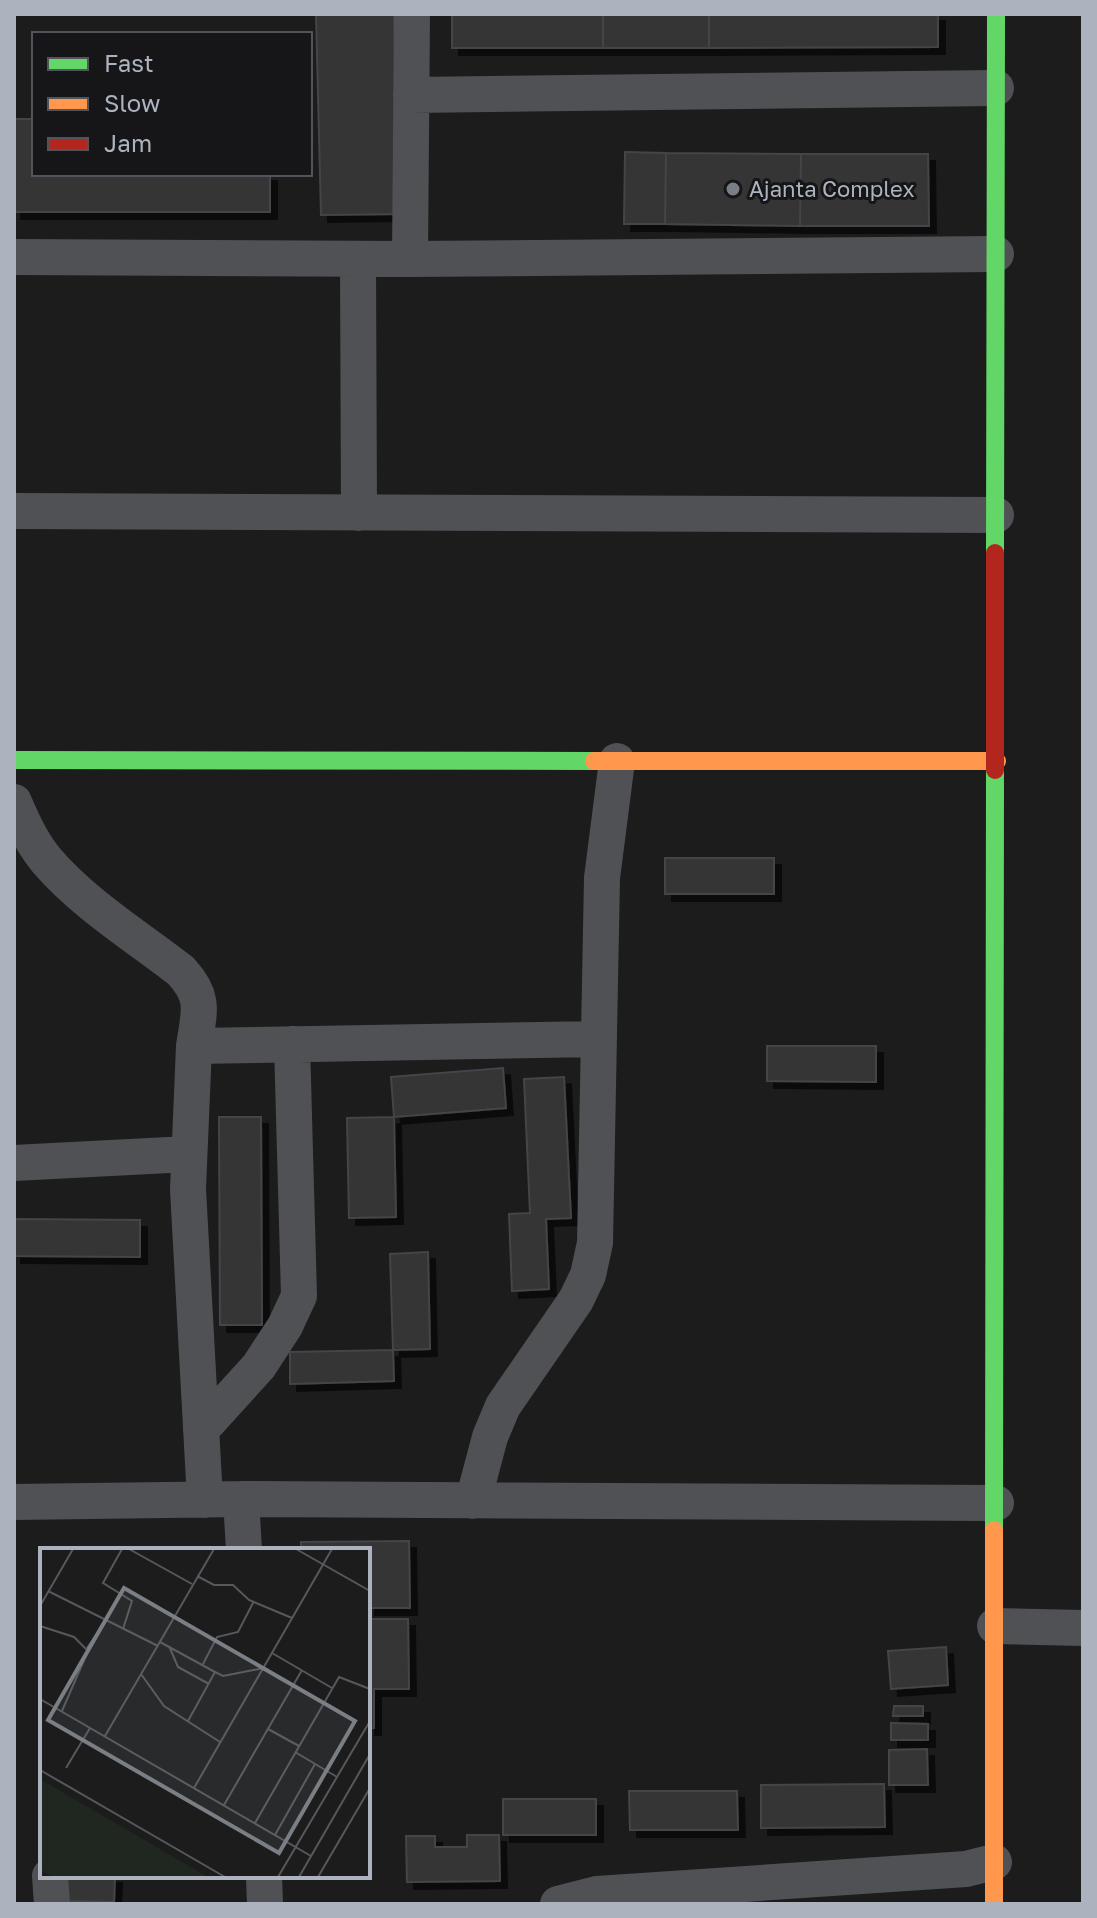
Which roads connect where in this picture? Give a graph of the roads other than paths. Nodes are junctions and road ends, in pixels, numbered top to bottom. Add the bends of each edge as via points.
1 (412, 14) edge
2 (996, 14) edge
3 (996, 88) junction
4 (411, 95) junction
5 (996, 254) junction
6 (14, 257) edge
7 (358, 259) junction
8 (410, 259) junction
9 (14, 511) edge
10 (359, 513) junction
11 (996, 515) junction
12 (14, 760) edge
13 (617, 761) junction
14 (997, 761) junction
15 (14, 802) edge
16 (599, 1039) junction
17 (292, 1044) junction
18 (194, 1046) junction
19 (188, 1154) junction
20 (14, 1163) edge
21 (201, 1430) junction
22 (241, 1499) junction
23 (205, 1500) junction
24 (473, 1501) junction
25 (14, 1502) edge
26 (996, 1503) junction
27 (244, 1548) edge
28 (995, 1626) junction
29 (1083, 1628) edge
30 (994, 1862) junction
31 (50, 1878) edge
32 (264, 1878) edge
33 (52, 1904) edge
34 (265, 1904) edge
35 (558, 1904) edge
36 (994, 1904) edge

1 - 4 street
2 - 3 street
3 - 4 street
3 - 5 street
4 - 8 street
5 - 8 street
5 - 11 street
6 - 7 street
7 - 8 street
7 - 10 street
9 - 10 street
10 - 11 street
11 - 14 street
12 - 13 street
13 - 14 street
13 - 16 street via 602,878
14 - 26 street
15 - 18 street via 47,861 192,984 201,1003
16 - 17 street
16 - 24 street via 595,1243 588,1275 503,1406
17 - 18 street
17 - 21 street via 299,1296 259,1366
18 - 19 street
19 - 20 street
19 - 21 street
21 - 23 street
22 - 23 street
22 - 24 street
22 - 27 street
23 - 25 street
24 - 26 street
26 - 28 street
28 - 29 street
28 - 30 street
30 - 35 street via 966,1869 597,1894
30 - 36 street
31 - 33 street
32 - 34 street

